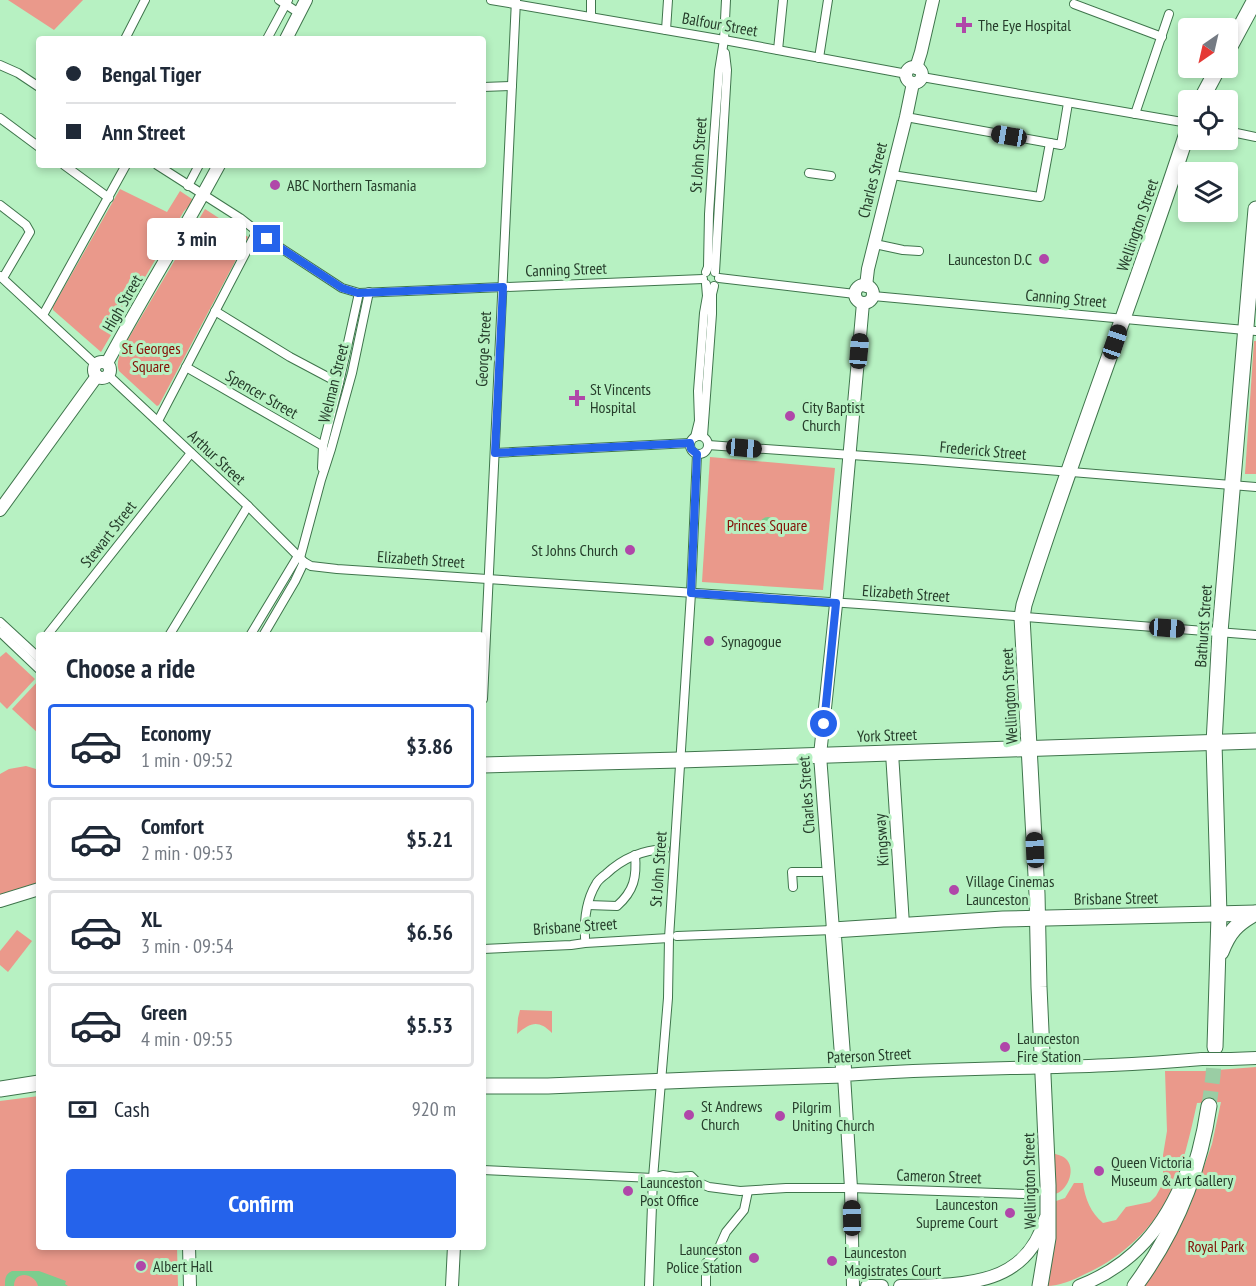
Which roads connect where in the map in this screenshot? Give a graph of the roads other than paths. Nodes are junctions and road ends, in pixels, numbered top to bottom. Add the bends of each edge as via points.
1 (145, 0) edge
2 (306, 0) edge
3 (491, 0) edge
4 (591, 0) edge
5 (668, 0) edge
6 (726, 0) edge
7 (783, 0) edge
8 (828, 0) edge
9 (933, 0) edge
10 (1255, 0) edge
11 (284, 1) edge
12 (515, 2) edge
13 (1074, 4) dead end
14 (299, 13) junction
15 (1169, 14) dead end
16 (591, 17) junction
17 (666, 30) junction
18 (1238, 32) edge
19 (127, 36) edge
20 (268, 36) edge
21 (288, 36) edge
22 (1162, 37) junction
23 (724, 40) junction
24 (778, 50) junction
25 (819, 58) junction
26 (0, 65) edge
27 (914, 75) junction
28 (36, 85) edge
29 (512, 86) junction
30 (486, 87) edge
31 (1068, 103) junction
32 (1135, 114) junction
33 (906, 117) junction
34 (0, 118) edge
35 (1178, 121) edge
36 (1238, 133) edge
37 (1256, 137) edge
38 (1050, 143) junction
39 (36, 145) edge
40 (1181, 150) edge
41 (68, 168) edge
42 (124, 168) edge
43 (161, 168) edge
44 (198, 168) edge
45 (217, 168) edge
46 (809, 173) dead end
47 (892, 175) junction
48 (831, 176) dead end
49 (188, 186) junction
50 (203, 195) junction
51 (109, 198) junction
52 (0, 205) edge
53 (1256, 209) edge
54 (257, 231) junction
55 (875, 244) junction
56 (919, 251) dead end
57 (1, 277) edge
58 (711, 279) junction
59 (503, 287) junction
60 (369, 292) junction
61 (358, 293) junction
62 (864, 295) junction
63 (215, 311) junction
64 (43, 315) junction
65 (1123, 318) junction
66 (1250, 331) edge
67 (186, 367) junction
68 (102, 370) junction
69 (339, 383) junction
70 (158, 421) junction
71 (696, 439) junction
72 (708, 445) junction
73 (323, 447) junction
74 (191, 453) junction
75 (495, 453) junction
76 (697, 454) junction
77 (850, 456) junction
78 (1068, 472) junction
79 (321, 480) junction
80 (1233, 485) junction
81 (1256, 487) edge
82 (248, 506) junction
83 (0, 510) edge
84 (301, 558) junction
85 (489, 579) junction
86 (691, 593) junction
87 (836, 603) junction
88 (1022, 617) junction
89 (0, 622) edge
90 (0, 632) edge
91 (50, 632) edge
92 (171, 632) edge
93 (252, 632) edge
94 (265, 632) edge
95 (1220, 632) junction
96 (1256, 635) edge
97 (486, 639) edge
98 (35, 654) edge
99 (1256, 741) edge
100 (1214, 743) junction
101 (1029, 748) junction
102 (892, 753) junction
103 (820, 755) junction
104 (680, 760) junction
105 (486, 765) edge
106 (665, 849) dead end
107 (635, 855) junction
108 (821, 872) dead end
109 (793, 887) dead end
110 (36, 891) edge
111 (0, 901) edge
112 (588, 905) junction
113 (1256, 913) edge
114 (1219, 915) junction
115 (1037, 918) junction
116 (903, 925) junction
117 (833, 930) junction
118 (673, 937) junction
119 (585, 938) dead end
120 (486, 949) edge
121 (1217, 963) junction
122 (1215, 1047) tunnel mouth
123 (1256, 1058) edge
124 (1043, 1066) junction
125 (844, 1075) junction
126 (660, 1082) junction
127 (36, 1083) edge
128 (486, 1086) edge
129 (0, 1089) edge
130 (1209, 1106) joint
131 (486, 1170) edge
132 (653, 1178) junction
133 (851, 1188) junction
134 (748, 1191) junction
135 (1025, 1194) dead end
136 (1048, 1203) junction
137 (189, 1250) edge
138 (454, 1250) edge
139 (190, 1286) edge
140 (452, 1286) edge
141 (649, 1286) edge
142 (706, 1286) edge
143 (853, 1286) edge
144 (867, 1286) edge
145 (882, 1286) edge
146 (900, 1286) edge
147 (1040, 1286) edge
148 (1079, 1286) edge
149 (1135, 1286) edge

1 - 19 street
2 - 14 street
3 - 12 street, Balfour Street
4 - 16 street
5 - 17 street
6 - 23 street, St John Street
7 - 24 street
8 - 25 street
9 - 27 street, Charles Street
10 - 18 highway
11 - 14 street
11 - 20 street
12 - 16 street, Balfour Street
12 - 29 street, George Street
13 - 22 street
14 - 21 street
15 - 22 street
16 - 17 street, Balfour Street
17 - 23 street, Balfour Street
22 - 32 street
23 - 24 street, Balfour Street
23 - 58 street, St John Street via 728,70 718,142 708,267
24 - 25 street, Balfour Street
25 - 27 street, Balfour Street
26 - 28 street
27 - 31 street, Balfour Street
27 - 33 street, Charles Street
29 - 30 street
29 - 59 street, George Street
31 - 32 street, Balfour Street
31 - 38 street via 1061,145
32 - 35 street, Balfour Street
33 - 38 street
33 - 47 street, Charles Street
34 - 39 street
36 - 37 street
38 - 47 street via 1040,197
40 - 65 highway, Wellington Street
41 - 51 street
42 - 51 street
43 - 49 street
44 - 49 street
45 - 50 street, High Street
46 - 48 street
47 - 55 street, Charles Street
49 - 50 street
50 - 54 street
50 - 68 street, High Street
51 - 64 street
52 - 57 street via 30,232
53 - 66 highway, Bathurst Street
54 - 61 street via 342,288
54 - 63 street
55 - 56 street
55 - 62 street, Charles Street
57 - 64 street, Arthur Street
58 - 59 street, Canning Street
58 - 62 street, Canning Street
58 - 71 street, St John Street
59 - 60 street, Canning Street
59 - 75 street, George Street
60 - 61 street, Canning Street
60 - 79 street, Welman Street via 352,373
61 - 69 street, Welman Street
62 - 65 street, Canning Street
62 - 77 street, Charles Street
63 - 67 street
63 - 69 street
64 - 68 street, Arthur Street
65 - 66 street, Canning Street
65 - 78 highway, Wellington Street
66 - 80 highway, Bathurst Street
67 - 70 street
67 - 73 street, Spencer Street
68 - 70 street, Arthur Street
68 - 83 street, High Street
69 - 73 street, Welman Street
70 - 74 street, Arthur Street
71 - 72 street via 707,440
71 - 75 street
71 - 76 street via 691,449
72 - 76 street via 706,451
72 - 77 street, Frederick Street
73 - 79 street, Welman Street
74 - 82 street, Arthur Street
74 - 91 street, Stewart Street
75 - 85 street, George Street
76 - 86 street, St John Street
77 - 78 street, Frederick Street
77 - 87 street, Charles Street
78 - 80 street, Frederick Street
78 - 88 highway, Wellington Street
79 - 84 street, Welman Street
80 - 81 street, Frederick Street
80 - 95 highway, Bathurst Street
82 - 84 street, Arthur Street
82 - 92 street
84 - 85 street, Elizabeth Street via 311,566 337,569
84 - 93 street, Welman Street
84 - 94 street, Welman Street via 289,591
85 - 86 street, Elizabeth Street
85 - 97 street, George Street
86 - 87 street, Elizabeth Street
86 - 104 street, St John Street
87 - 88 street, Elizabeth Street
87 - 103 street, Charles Street
88 - 95 street, Elizabeth Street
88 - 101 highway, Wellington Street
89 - 98 street
90 - 98 street
95 - 96 street, Elizabeth Street
95 - 100 highway, Bathurst Street
99 - 100 highway, York Street
100 - 101 highway, York Street
100 - 114 highway, Bathurst Street
101 - 102 highway, York Street
101 - 115 highway, Wellington Street
102 - 103 highway, York Street
102 - 116 street, Kingsway
103 - 104 highway, York Street
103 - 117 street, Charles Street
104 - 105 highway, York Street
104 - 118 street, St John Street
106 - 107 street
107 - 112 street via 618,863 598,881
107 - 112 street via 633,888 621,903
108 - 109 street via 792,872
110 - 111 street
112 - 119 street
113 - 114 highway, Brisbane Street
113 - 121 highway via 1231,932
114 - 115 highway, Brisbane Street
114 - 121 highway, Bathurst Street
115 - 116 highway, Brisbane Street
115 - 124 highway, Wellington Street
116 - 117 highway, Brisbane Street
117 - 118 street, Brisbane Street
117 - 125 highway, Charles Street
118 - 120 street, Brisbane Street
118 - 126 street, St John Street
121 - 122 highway, Bathurst Street
123 - 124 street, Paterson Street, bridge
124 - 125 street, Paterson Street
124 - 136 highway, Wellington Street
125 - 126 highway, Paterson Street
125 - 133 street, Charles Street
126 - 128 highway, Paterson Street
126 - 132 street, St John Street
127 - 129 highway
130 - 148 street via 1183,1182 1152,1235 1104,1276
130 - 149 highway via 1202,1145 1185,1198
131 - 132 street
132 - 134 street, Cameron Street via 691,1176 709,1187
132 - 141 street, St John Street
133 - 134 street, Cameron Street
133 - 135 street, Cameron Street
133 - 143 street, Charles Street
134 - 142 street via 744,1210 706,1263
136 - 146 street via 1032,1253 1008,1276 969,1286
136 - 147 highway, Wellington Street
137 - 139 street
138 - 140 street
144 - 145 street

